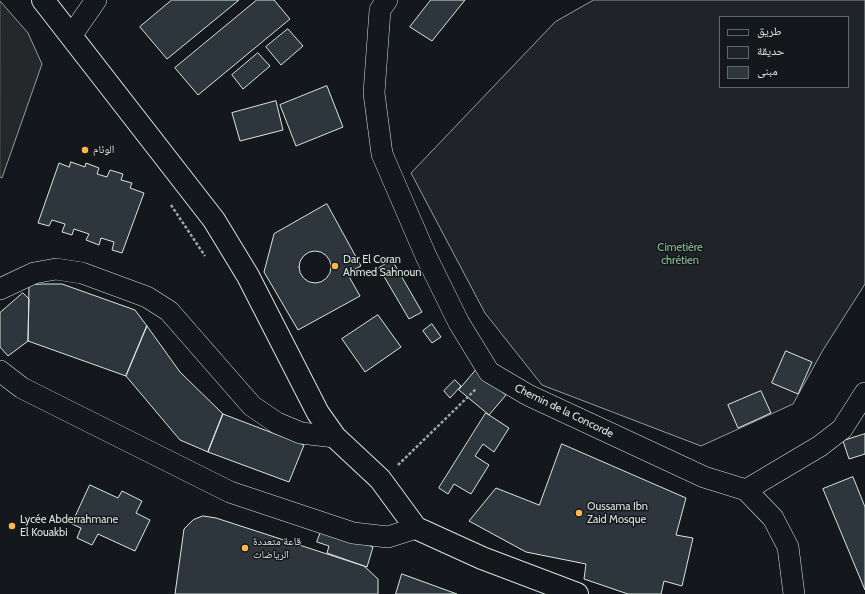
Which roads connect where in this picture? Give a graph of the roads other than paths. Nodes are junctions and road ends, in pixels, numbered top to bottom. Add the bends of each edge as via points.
1 (43, 0) edge
2 (96, 0) edge
3 (388, 0) edge
4 (71, 36) junction
5 (0, 289) edge
6 (0, 371) edge
7 (0, 380) edge
8 (22, 388) junction
9 (865, 393) edge
10 (335, 437) junction
11 (746, 490) junction
12 (416, 528) junction
13 (577, 594) edge
14 (794, 594) edge

1 - 4 street
2 - 4 street
3 - 11 street, Chemin de la Concorde via 380,10 374,93 382,154 426,256 459,323 489,372 528,395 704,477
4 - 10 street via 214,220 248,276 318,414
5 - 10 street via 34,273 56,269 82,273 147,297 169,311 252,406 277,423 301,433
6 - 8 street
7 - 8 street
8 - 12 street via 230,492 353,534 388,537
9 - 11 street via 842,429 820,446
10 - 12 street via 380,479
11 - 14 street, Chemin de la Concorde via 773,518 788,547
12 - 13 street via 482,558

